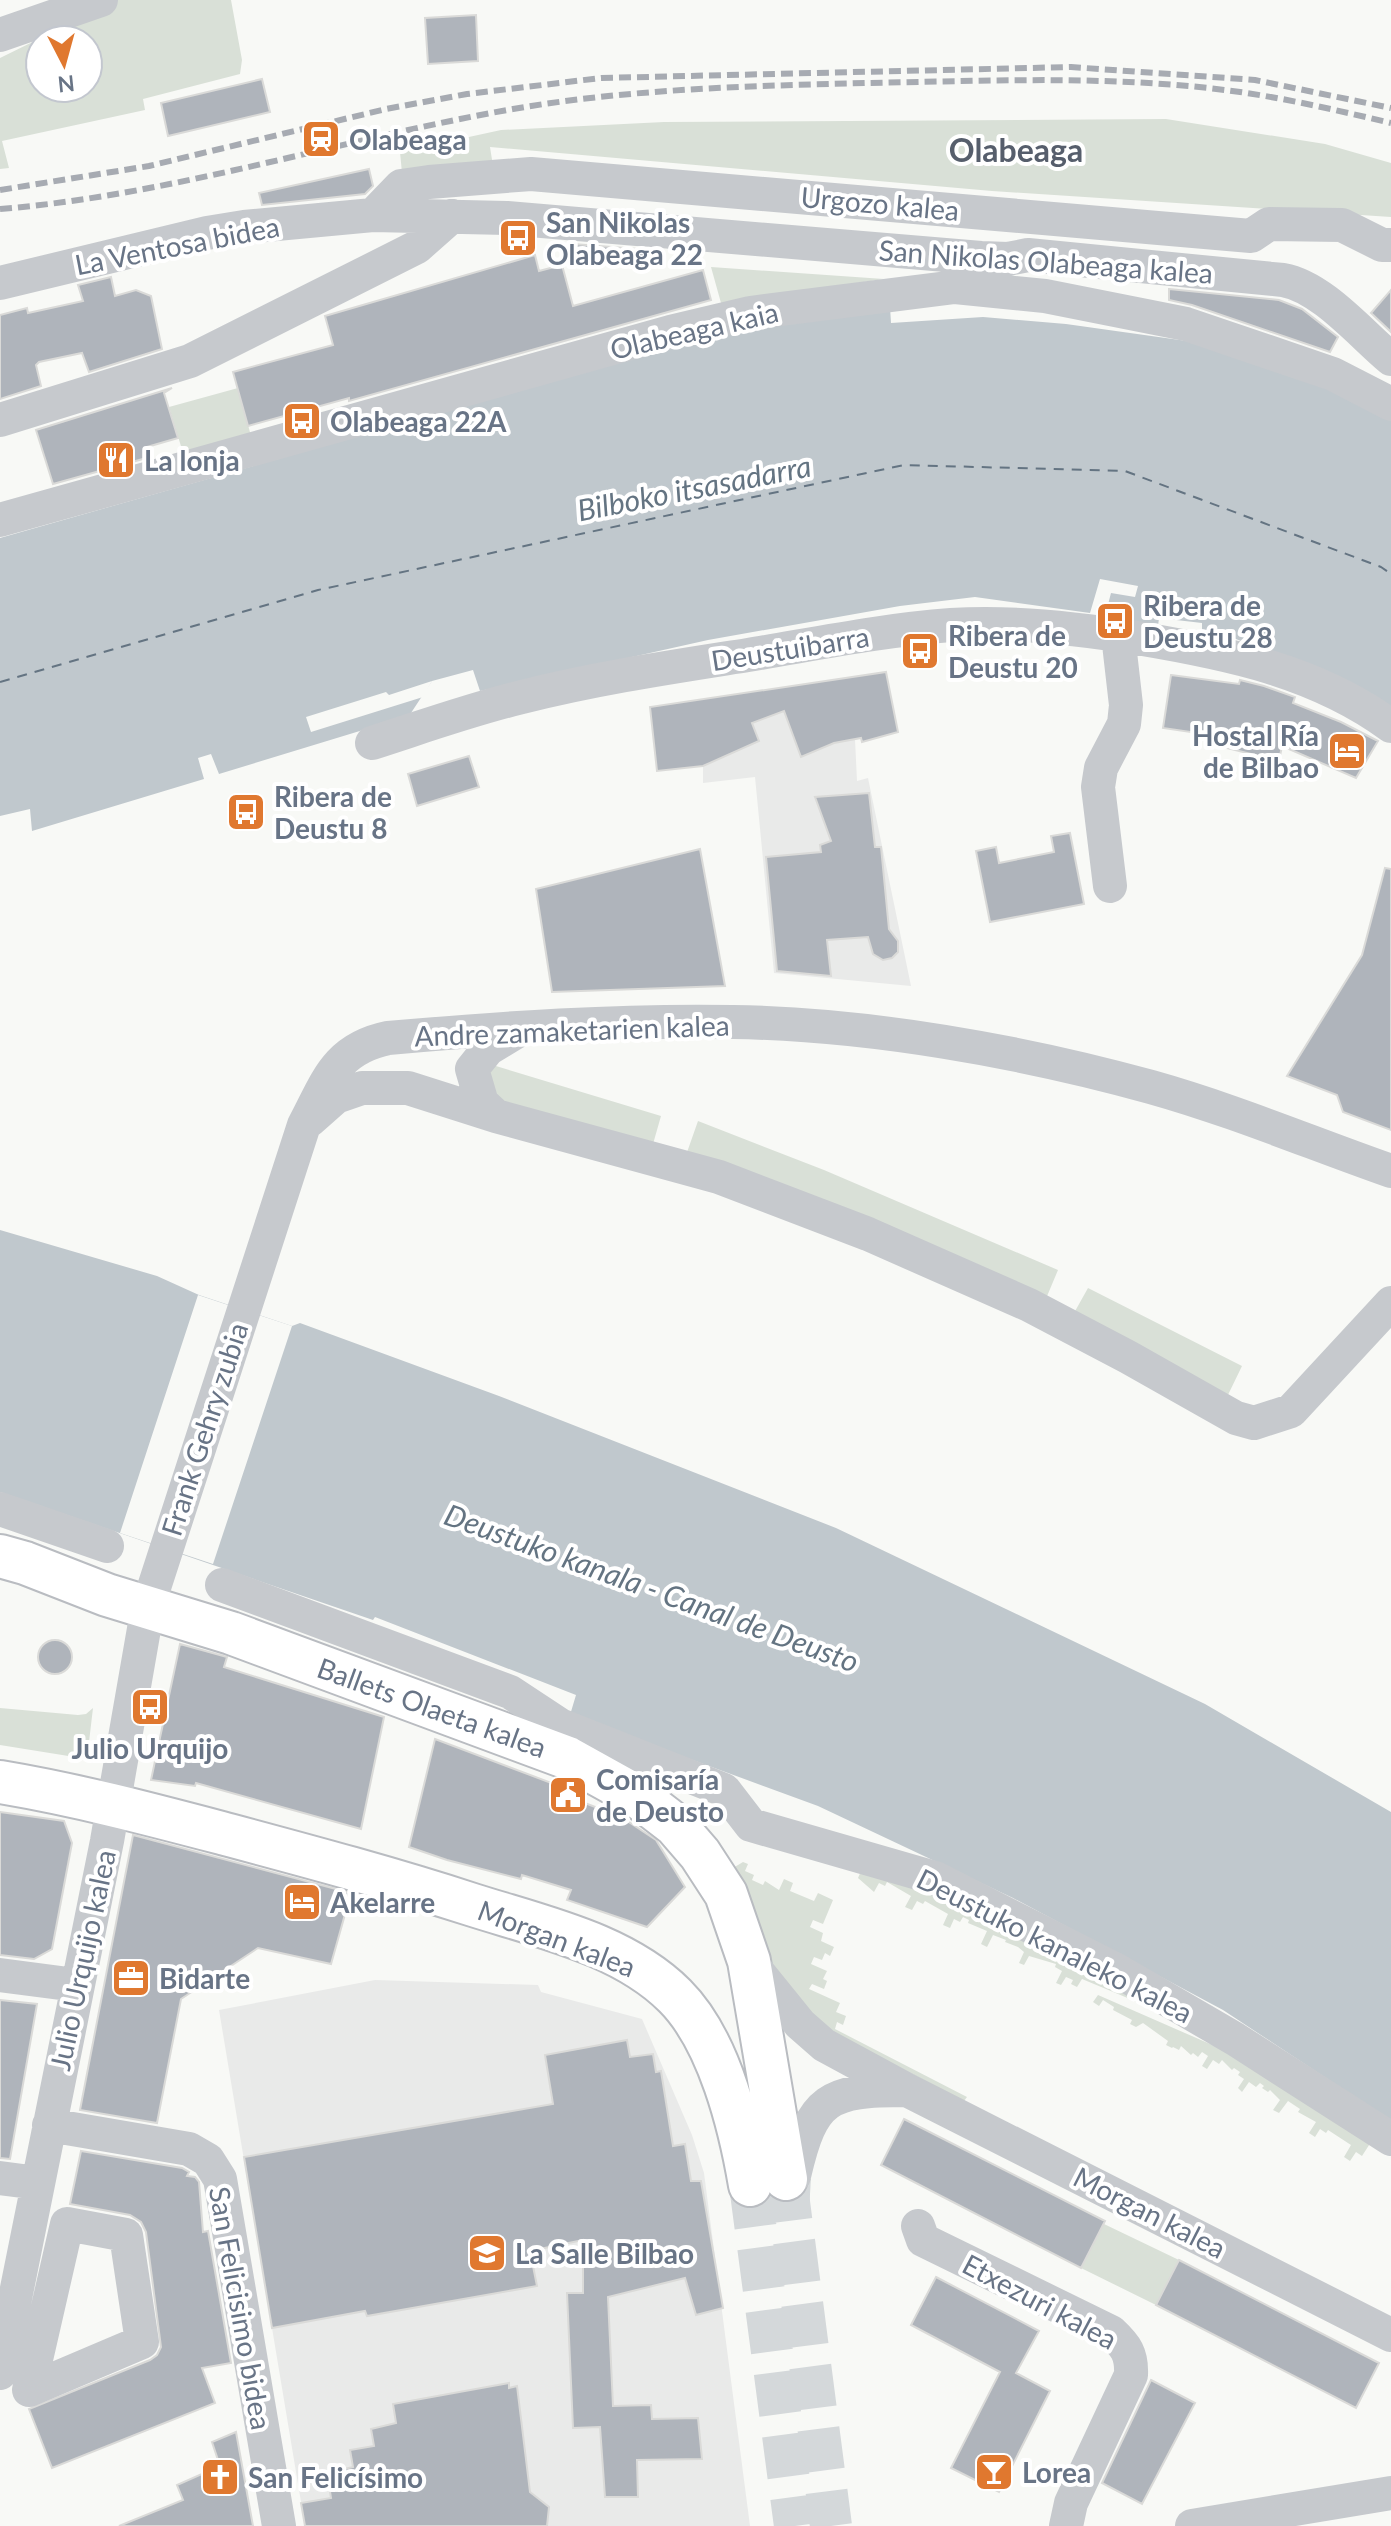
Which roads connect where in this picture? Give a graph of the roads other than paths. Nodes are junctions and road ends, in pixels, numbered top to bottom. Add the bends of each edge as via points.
1 (63, 0) edge
2 (101, 0) edge
3 (0, 21) edge
4 (0, 35) edge
5 (373, 215) junction
6 (452, 216) junction
7 (674, 231) junction
8 (1391, 245) edge
9 (0, 283) edge
10 (955, 287) junction
11 (1391, 359) edge
12 (1391, 404) edge
13 (0, 420) edge
14 (0, 520) edge
15 (1118, 635) junction
16 (1391, 726) edge
17 (372, 743) dead end
18 (1110, 886) dead end
19 (525, 1026) junction
20 (496, 1116) junction
21 (304, 1125) junction
22 (1391, 1171) edge
23 (1391, 1303) edge
24 (244, 1310) joint
25 (0, 1509) edge
26 (107, 1546) dead end
27 (165, 1548) joint
28 (0, 1556) edge
29 (222, 1585) dead end
30 (148, 1606) junction
31 (0, 1782) edge
32 (113, 1804) junction
33 (749, 1961) junction
34 (0, 1975) edge
35 (76, 1985) junction
36 (907, 2090) junction
37 (49, 2125) junction
38 (1391, 2139) edge
39 (0, 2178) edge
40 (777, 2180) junction
41 (38, 2183) junction
42 (918, 2226) dead end
43 (126, 2235) joint
44 (1391, 2335) edge
45 (0, 2373) edge
46 (1391, 2493) edge
47 (279, 2526) edge
48 (1066, 2526) edge
49 (1192, 2526) edge

1 - 3 street
2 - 4 street
5 - 6 street, La Ventosa bidea
5 - 8 street, Urgozo kalea via 401,186 531,174 1251,236 1269,224 1342,225
5 - 9 street, La Ventosa bidea via 207,233
6 - 7 street, San Nikolas Olabeaga kalea
6 - 13 street via 417,247 190,361
7 - 10 street, San Nikolas Olabeaga kalea via 718,253 933,273
7 - 11 street, San Nikolas Olabeaga kalea via 981,258 1028,255 1299,283
10 - 12 street, Olabeaga kaia via 1059,298 1186,324 1333,374
10 - 14 street, Olabeaga kaia via 750,313 670,332
15 - 16 street, Deustuibarra via 1218,652 1286,671
15 - 17 street, Deustuibarra via 1015,624 877,634 581,684
15 - 18 street via 1124,724 1101,768 1098,787
19 - 20 street via 488,1049 472,1069 482,1103
19 - 21 street, Andre zamaketarien kalea via 371,1042 348,1054 335,1069
19 - 22 street, Andre zamaketarien kalea via 736,1022 906,1037 997,1052 1152,1087
20 - 21 street via 408,1088 362,1088 336,1097
20 - 23 street via 719,1177 854,1228 1029,1305 1254,1423 1291,1411
21 - 24 street, Andre zamaketarien kalea
24 - 27 street, Frank Gehry zubia
25 - 26 street
27 - 30 street, Julio Urquijo kalea
28 - 30 main road, Ballets Olaeta kalea
29 - 38 street, Deustuko kanaleko kalea via 510,1692 560,1725 724,1790 751,1825 935,1878 1118,1971
30 - 32 street, Julio Urquijo kalea
30 - 33 main road, Ballets Olaeta kalea via 484,1725 611,1780 675,1825 700,1854 726,1894
31 - 32 main road, Morgan kalea
32 - 35 street, Julio Urquijo kalea
32 - 40 main road, Morgan kalea via 379,1874 549,1929 646,1971 677,1997 699,2029 741,2133
33 - 36 street, Morgan kalea via 824,2045
33 - 40 main road, Ballets Olaeta kalea via 770,2084
34 - 35 street
35 - 37 street, Julio Urquijo kalea
36 - 40 street, Morgan kalea via 864,2090 818,2110
36 - 44 street, Morgan kalea
37 - 41 street, Julio Urquijo kalea
37 - 47 street, San Felicisimo bidea via 189,2149 208,2160 220,2179
39 - 41 street
41 - 45 street, Julio Urquijo kalea
42 - 48 street, Etxezuri kalea via 923,2240 1111,2332 1126,2346 1131,2375 1071,2503
43 - 43 street via 142,2342 29,2390 67,2224
46 - 49 street

